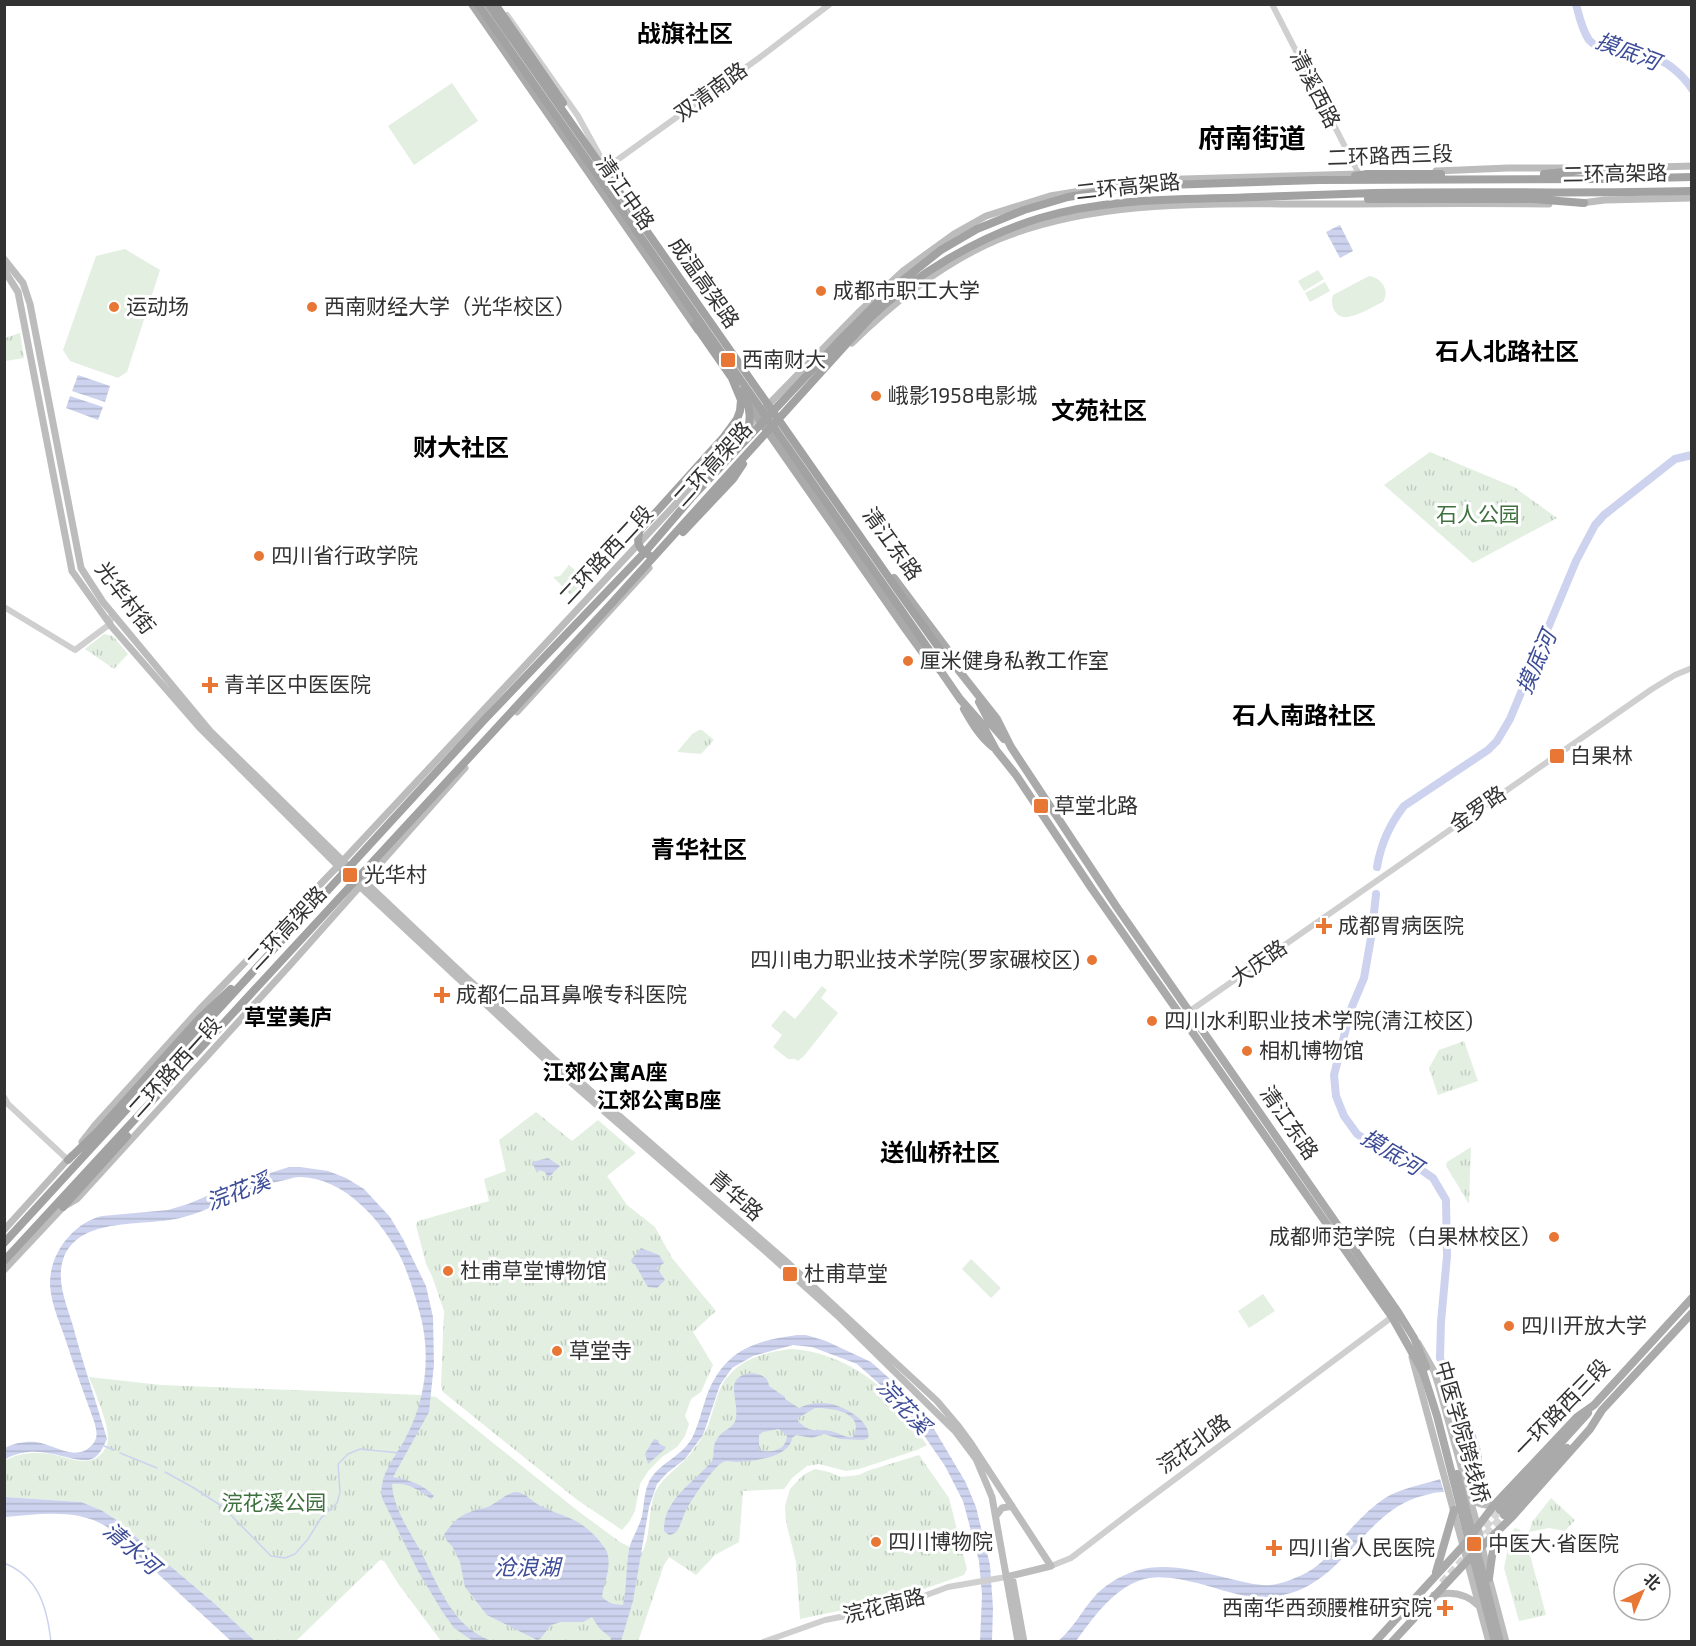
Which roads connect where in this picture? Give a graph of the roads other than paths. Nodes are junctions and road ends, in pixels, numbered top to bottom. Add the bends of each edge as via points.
1 (472, 4) edge
2 (478, 4) edge
3 (492, 4) edge
4 (500, 4) edge
5 (830, 4) edge
6 (1272, 4) edge
7 (1692, 166) edge
8 (606, 168) junction
9 (1594, 169) junction
10 (1359, 174) junction
11 (1692, 177) edge
12 (1319, 180) junction
13 (596, 183) junction
14 (1692, 191) edge
15 (1313, 195) junction
16 (1692, 198) edge
17 (1584, 203) junction
18 (986, 216) joint
19 (649, 248) junction
20 (4, 259) edge
21 (4, 270) edge
22 (731, 376) junction
23 (769, 405) junction
24 (757, 417) junction
25 (780, 420) junction
26 (767, 432) junction
27 (744, 441) junction
28 (896, 594) junction
29 (4, 607) edge
30 (112, 612) junction
31 (110, 624) junction
32 (956, 668) junction
33 (1692, 668) edge
34 (940, 670) junction
35 (340, 864) junction
36 (362, 884) junction
37 (1335, 908) joint
38 (253, 972) junction
39 (257, 986) junction
40 (1188, 1012) junction
41 (1181, 1017) junction
42 (4, 1096) edge
43 (68, 1160) junction
44 (63, 1208) junction
45 (4, 1230) edge
46 (4, 1243) edge
47 (4, 1261) edge
48 (4, 1270) edge
49 (1692, 1298) edge
50 (1692, 1313) edge
51 (1392, 1317) junction
52 (1411, 1340) junction
53 (1425, 1371) junction
54 (1468, 1494) junction
55 (1012, 1506) junction
56 (1454, 1510) junction
57 (1503, 1512) junction
58 (996, 1516) junction
59 (1478, 1528) junction
60 (1498, 1531) junction
61 (1483, 1545) junction
62 (1463, 1546) junction
63 (1468, 1560) junction
64 (1051, 1566) junction
65 (1435, 1575) junction
66 (1009, 1576) junction
67 (1489, 1578) junction
68 (1434, 1595) junction
69 (1480, 1608) junction
70 (763, 1641) edge
71 (1018, 1641) edge
72 (1024, 1641) edge
73 (1375, 1641) edge
74 (1392, 1641) edge
75 (1490, 1641) edge
76 (1494, 1641) edge
77 (1500, 1641) edge
78 (1506, 1641) edge

1 - 13 main road, 清江中路
2 - 19 highway, 成温高架路
3 - 8 main road, 清江中路
3 - 28 highway, 成温高架路
4 - 8 street, 清江中路 via 578,116
5 - 8 street, 双清南路
6 - 10 street, 清溪西路
7 - 9 main road, 二环路西三段
8 - 13 street, 双清南路
8 - 23 main road, 清江中路
9 - 10 main road, 二环路西三段
9 - 12 highway via 1549,174 1367,174
10 - 18 main road, 二环路西三段 via 1148,180 1050,196
11 - 12 highway, 二环高架路
12 - 27 highway, 二环高架路 via 1112,189 1068,197 993,221 941,250 888,292
13 - 24 main road, 清江中路
14 - 15 highway, 二环高架路
15 - 17 highway via 1332,199
15 - 26 highway, 二环高架路 via 1153,199 1095,205 1011,229 932,270 884,305
16 - 17 main road
17 - 25 main road, 二环路西二段 via 1242,204 1117,209 1047,223 998,239 944,268 898,300
18 - 23 main road, 二环路西二段 via 903,271
19 - 22 highway via 660,273
19 - 28 highway, 成温高架路
20 - 30 main road, 光华村街 via 22,283 30,304 81,568
21 - 31 main road, 光华村街 via 18,292 72,571
22 - 26 highway via 741,400 738,419 640,530 640,549 648,555 664,552 733,478
22 - 27 highway via 750,409
23 - 24 main road, 二环路西二段
23 - 25 main road, 清江中路
24 - 26 main road, 清江中路
24 - 35 main road, 二环路西二段
25 - 26 main road, 二环路西二段
25 - 32 main road, 清江东路 via 947,649
26 - 34 main road, 清江东路 via 925,656
26 - 36 main road, 二环路西二段 via 619,602
26 - 39 highway, 二环高架路
27 - 38 highway, 二环高架路
28 - 32 highway, 成温高架路
28 - 34 highway, 成温高架路
29 - 31 street via 75,650
30 - 31 street
30 - 35 main road, 光华村街 via 210,731
31 - 35 main road, 光华村街 via 199,727
32 - 40 main road, 清江东路 via 998,719 1011,747 1092,872
33 - 37 street, 金罗路 via 1652,689
34 - 41 main road, 清江东路 via 982,724 996,750
35 - 36 main road, 光华村街
35 - 43 main road, 二环路西一段 via 199,1010
36 - 44 main road, 二环路西一段 via 77,1199
36 - 55 main road, 青华路 via 555,1060 797,1271 937,1401
36 - 58 main road, 青华路 via 551,1065 823,1302 941,1415 976,1459
37 - 40 street, 大庆路
38 - 43 highway via 199,1019
38 - 46 highway, 二环高架路
39 - 44 highway
39 - 47 highway, 二环高架路
40 - 41 street, 大庆路
40 - 52 main road, 清江东路 via 1398,1312
41 - 51 main road, 清江东路
42 - 43 street
43 - 45 main road, 二环路西一段
44 - 48 main road, 二环路西一段
49 - 57 main road, 一环路西三段
50 - 57 main road, 一环路西三段
51 - 52 main road, 清江东路
51 - 64 street, 浣花北路 via 1071,1558
52 - 53 main road, 中医学院跨线桥
52 - 54 main road, 清江东路 via 1425,1353 1437,1379
52 - 56 main road, 清江东路
53 - 76 main road, 中医学院跨线桥
53 - 77 main road, 中医学院跨线桥 via 1442,1416
54 - 57 main road via 1473,1500
54 - 59 main road, 清江东路
55 - 58 main road via 1002,1508
55 - 64 main road, 青华路
56 - 62 main road, 清江东路
56 - 65 main road
57 - 59 main road
57 - 60 main road
58 - 66 main road, 青华路
59 - 61 main road, 清江东路
59 - 62 main road
60 - 61 main road
60 - 67 main road
61 - 63 main road
61 - 67 main road, 清江东路
62 - 63 main road, 清江东路
62 - 65 main road
63 - 68 main road
63 - 69 main road, 清江东路
64 - 66 main road, 浣花北路
65 - 73 main road
66 - 70 street, 浣花南路 via 948,1587 897,1606 825,1620
66 - 71 main road
66 - 72 main road
67 - 78 main road, 清江东路
68 - 69 main road via 1445,1592 1468,1597
68 - 74 main road
69 - 75 main road, 清江东路

